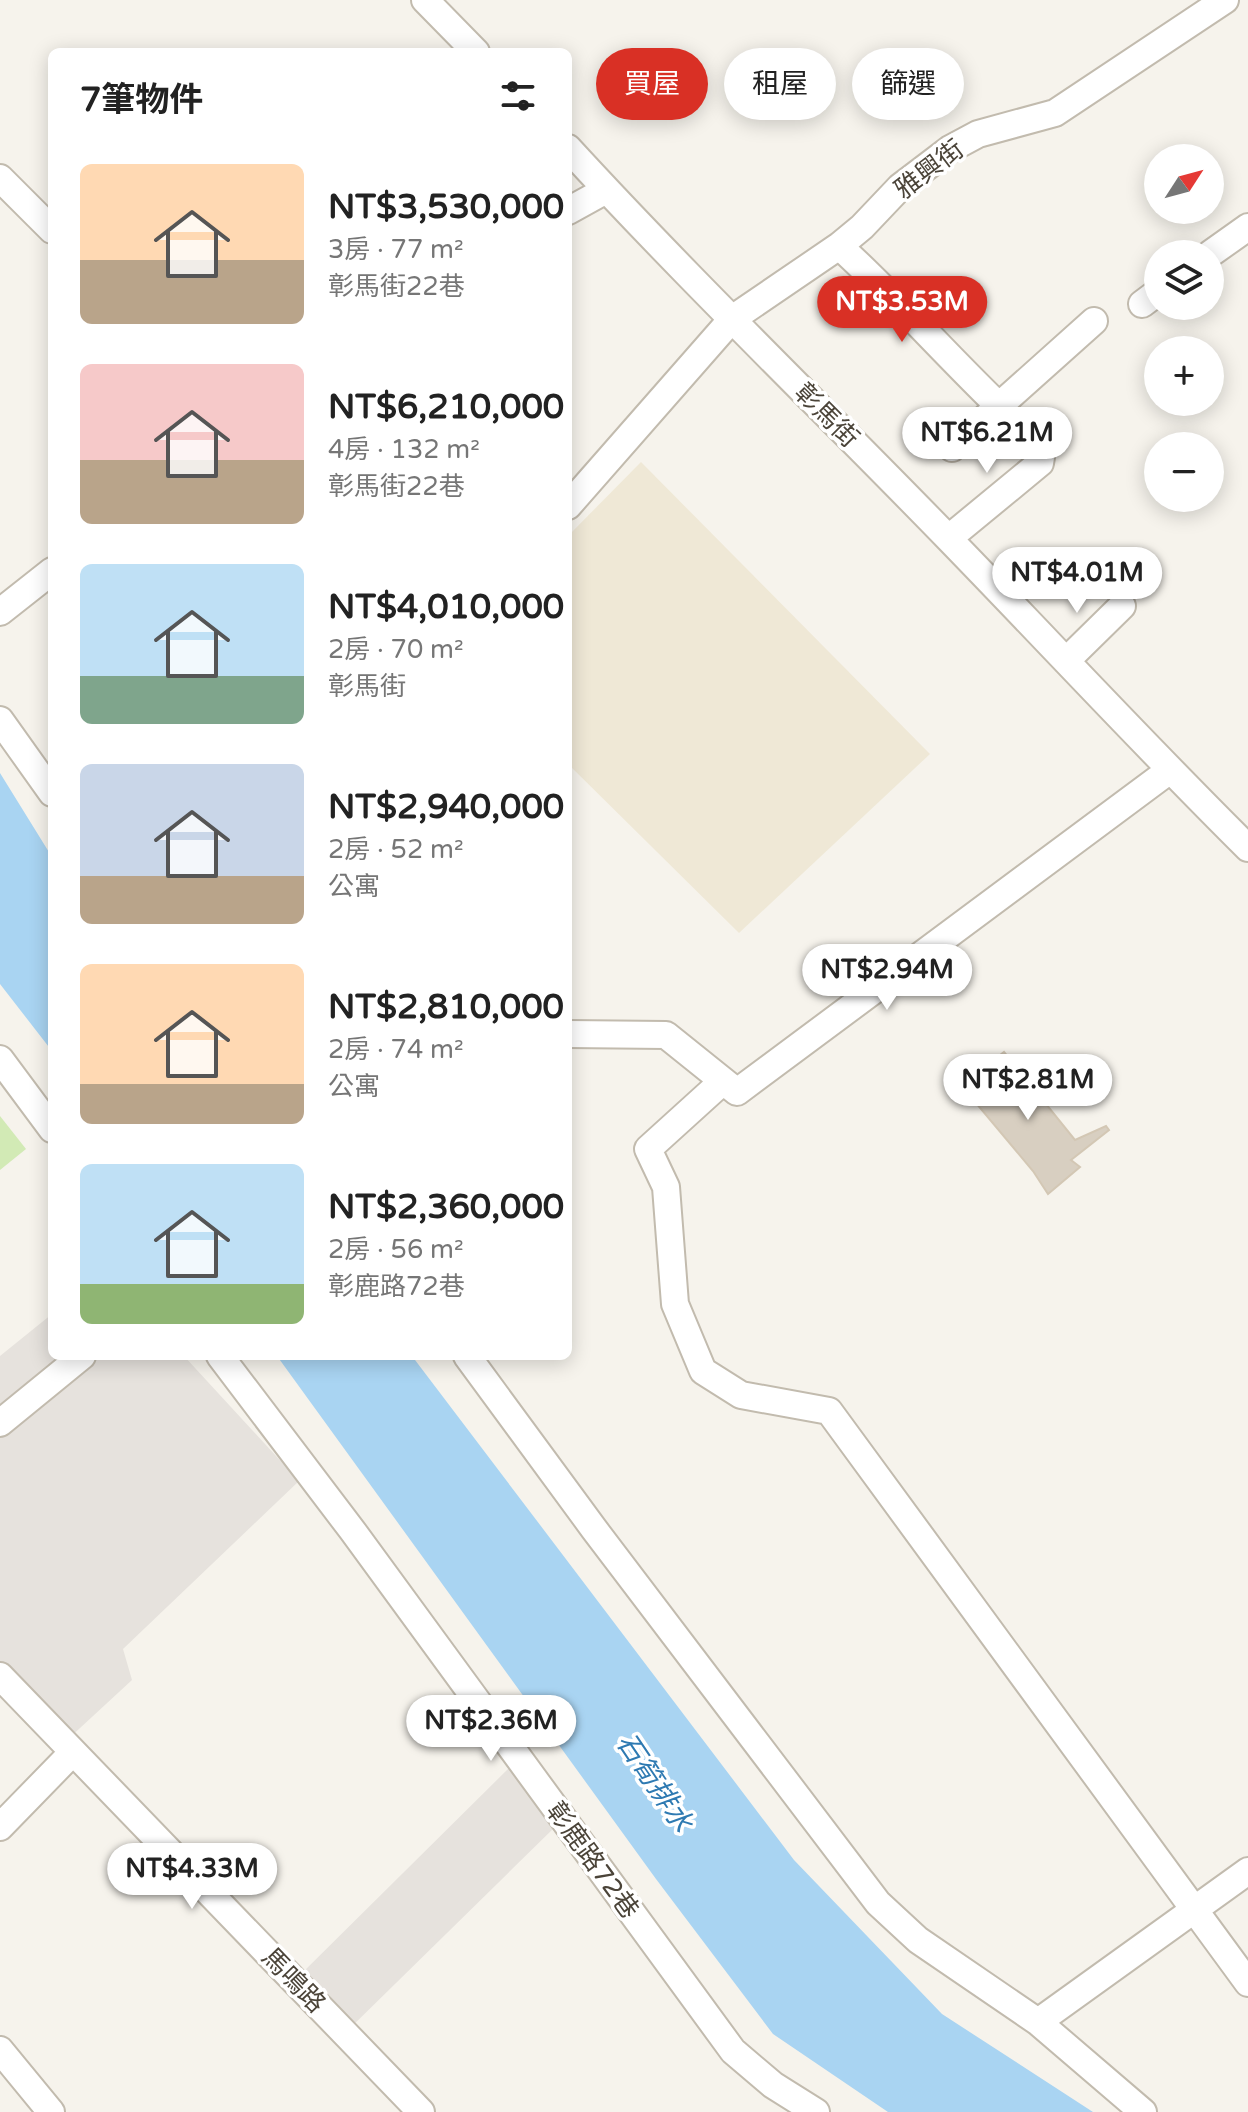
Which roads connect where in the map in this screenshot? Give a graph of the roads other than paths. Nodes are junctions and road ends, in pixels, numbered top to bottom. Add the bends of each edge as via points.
1 (425, 0) edge
2 (1225, 0) edge
3 (472, 48) edge
4 (572, 152) edge
5 (0, 178) edge
6 (606, 190) junction
7 (572, 209) edge
8 (48, 226) edge
9 (1248, 227) edge
10 (1224, 244) edge
11 (839, 246) junction
12 (732, 319) junction
13 (1094, 321) dead end
14 (998, 408) junction
15 (952, 448) dead end
16 (572, 501) edge
17 (949, 538) junction
18 (48, 574) edge
19 (1122, 606) dead end
20 (0, 612) edge
21 (1066, 661) junction
22 (0, 720) edge
23 (1170, 770) junction
24 (48, 787) edge
25 (1248, 848) edge
26 (572, 1034) edge
27 (0, 1059) edge
28 (723, 1081) junction
29 (48, 1124) edge
30 (77, 1360) edge
31 (223, 1360) edge
32 (470, 1360) edge
33 (0, 1423) edge
34 (0, 1676) edge
35 (73, 1752) junction
36 (0, 1827) edge
37 (1248, 1871) edge
38 (1195, 1910) junction
39 (1248, 1983) edge
40 (1038, 2022) junction
41 (0, 2050) edge
42 (51, 2112) edge
43 (421, 2112) edge
44 (816, 2112) edge
45 (1143, 2112) edge

1 - 3 street
2 - 11 street, 雅興街 via 1055,113 978,134 950,149 900,187
4 - 6 street, 彰馬街
5 - 8 street
6 - 7 street
6 - 12 street, 彰馬街
9 - 10 street
11 - 12 street, 雅興街
11 - 14 street
12 - 16 street, 雅興街
12 - 17 street, 彰馬街
13 - 14 street
14 - 15 street
14 - 17 street via 1041,457 1040,463
17 - 21 street, 彰馬街
18 - 20 street
19 - 21 street
21 - 23 street, 彰馬街
22 - 24 street
23 - 25 street, 彰馬街
23 - 28 street via 737,1092
26 - 28 street via 666,1035
27 - 29 street
28 - 38 street via 648,1149 666,1187 675,1304 703,1371 741,1395 829,1411
30 - 33 street
31 - 44 street, 彰鹿路72巷 via 733,2051
32 - 40 street via 878,1903 918,1940
34 - 35 street, 馬鳴路
35 - 36 street
35 - 43 street, 馬鳴路
37 - 38 street
38 - 39 street
38 - 40 street
40 - 45 street
41 - 42 street

